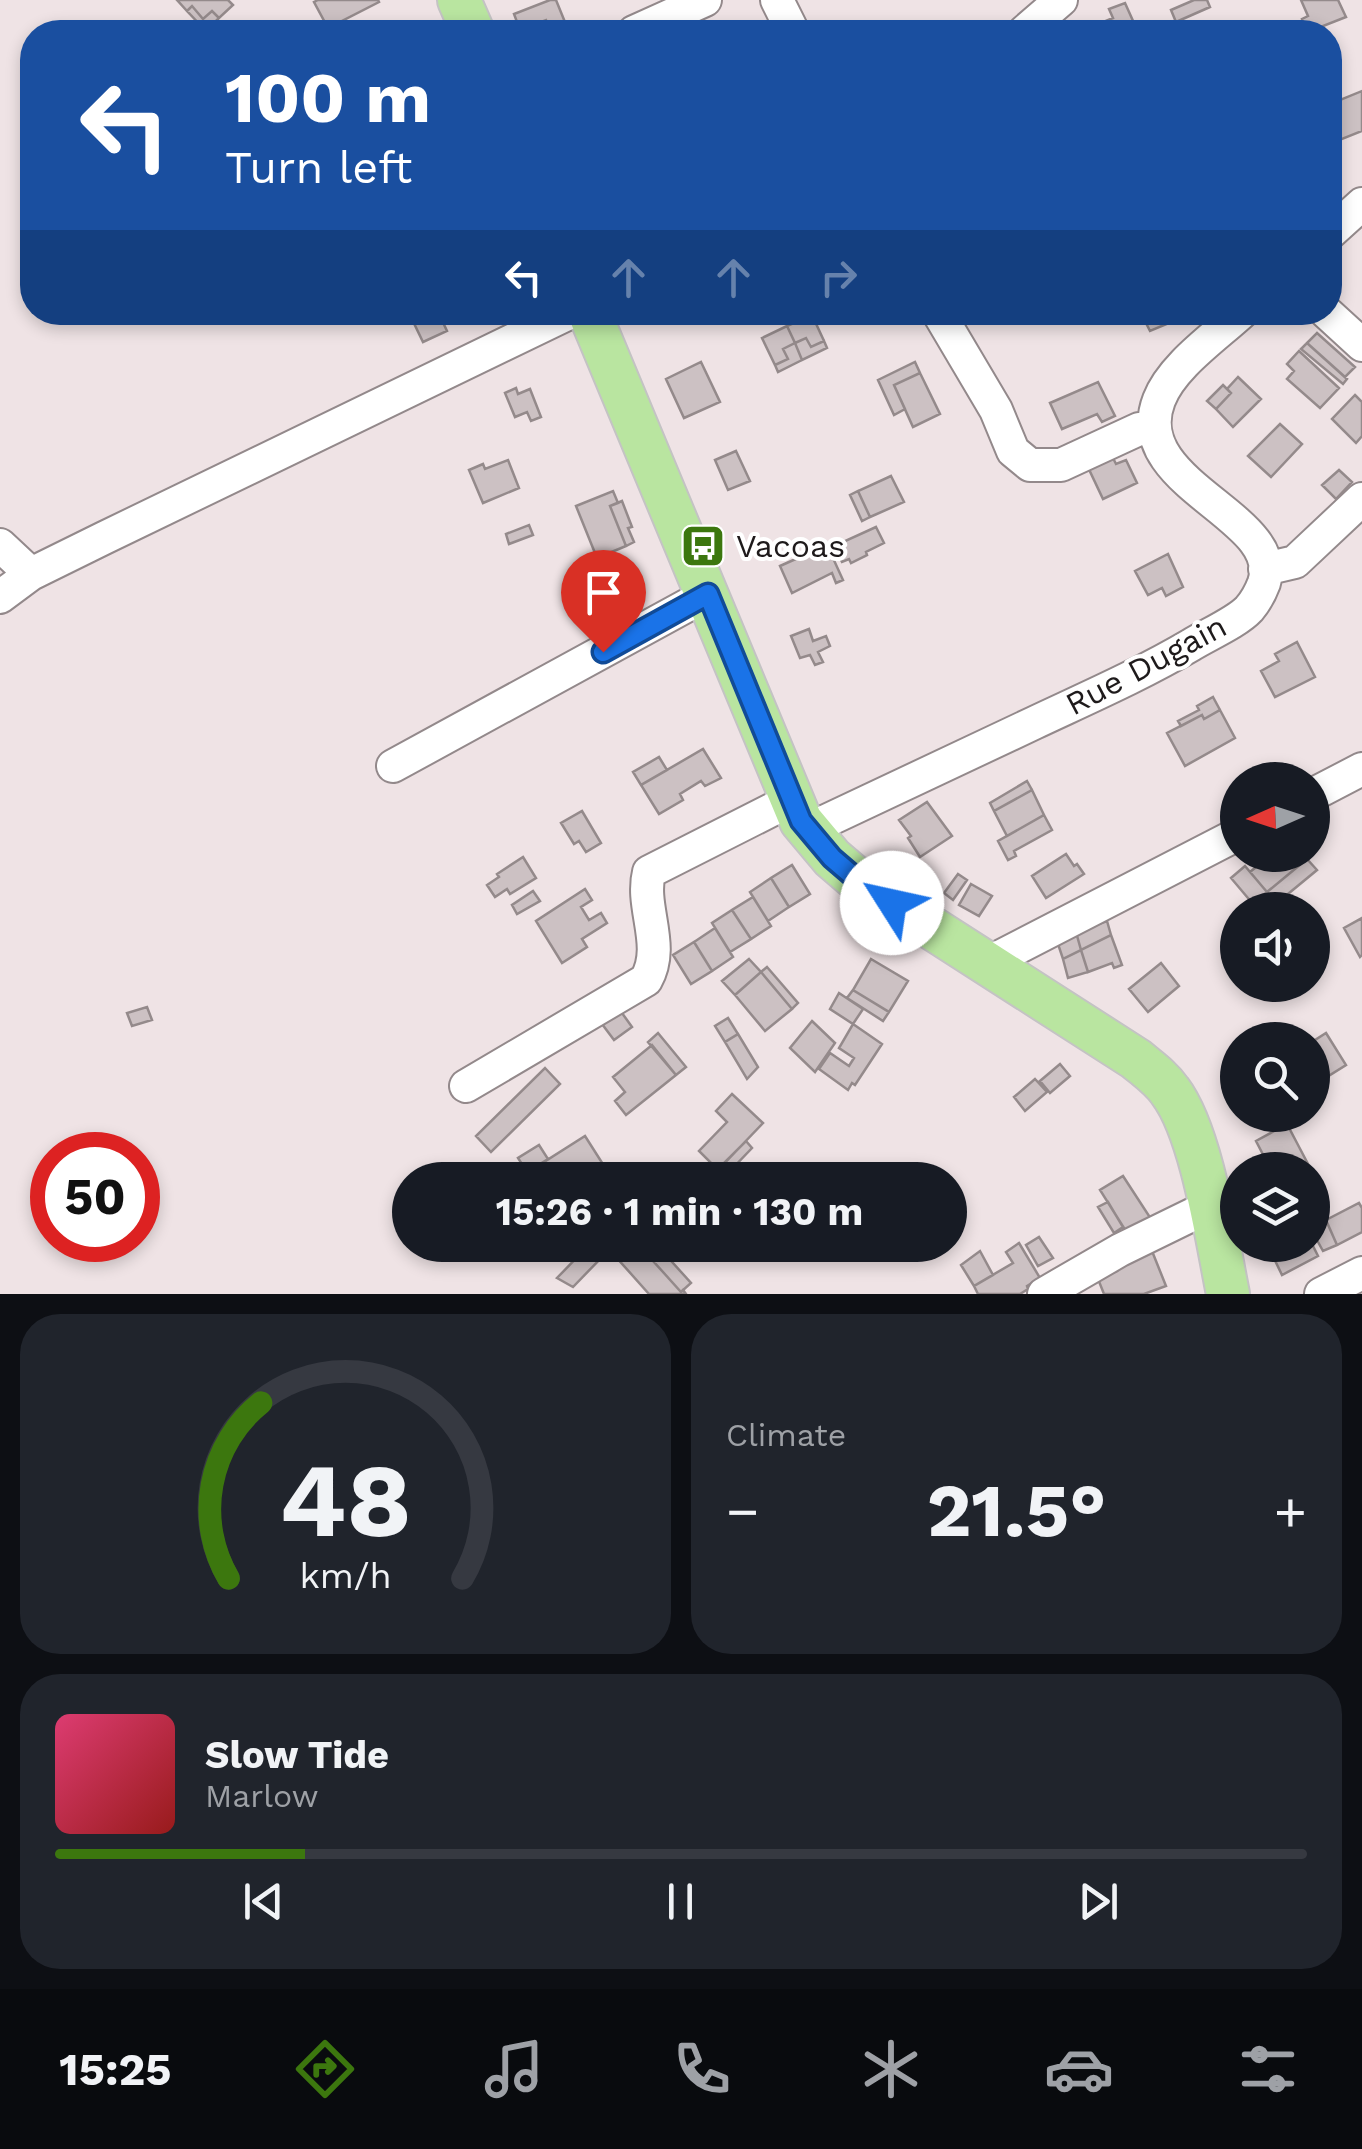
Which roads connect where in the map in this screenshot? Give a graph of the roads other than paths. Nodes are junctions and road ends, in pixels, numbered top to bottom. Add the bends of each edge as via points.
1 (705, 0) edge
2 (1060, 0) edge
3 (661, 20) edge
4 (1038, 20) edge
5 (1362, 204) edge
6 (1342, 222) edge
7 (544, 325) edge
8 (594, 325) edge
9 (946, 325) edge
10 (1228, 325) edge
11 (1340, 325) edge
12 (1362, 345) edge
13 (1152, 427) junction
14 (1362, 498) edge
15 (0, 545) edge
16 (1265, 569) junction
17 (31, 574) junction
18 (708, 594) junction
19 (0, 596) edge
20 (392, 766) dead end
21 (1362, 770) edge
22 (1330, 786) edge
23 (799, 815) junction
24 (1220, 843) edge
25 (986, 964) junction
26 (466, 1086) dead end
27 (1210, 1206) junction
28 (1362, 1274) edge
29 (1044, 1294) edge
30 (1228, 1294) edge
31 (1321, 1294) edge

1 - 3 street
2 - 4 street
5 - 6 street
7 - 17 street
8 - 18 main road
9 - 13 street via 1013,451 1030,465 1060,465
10 - 13 street via 1176,372
11 - 12 street
13 - 16 street via 1176,470 1252,537
14 - 16 street via 1295,562
15 - 17 street
16 - 23 street, Rue Dugain via 1247,611 1154,666
17 - 19 street
18 - 20 street
18 - 23 main road
21 - 22 street
23 - 25 main road via 860,882
23 - 26 street, Rue Dugain via 649,872 655,947 646,980
24 - 25 street
25 - 27 main road via 1162,1081 1182,1109
27 - 29 street
27 - 30 main road
28 - 31 street

